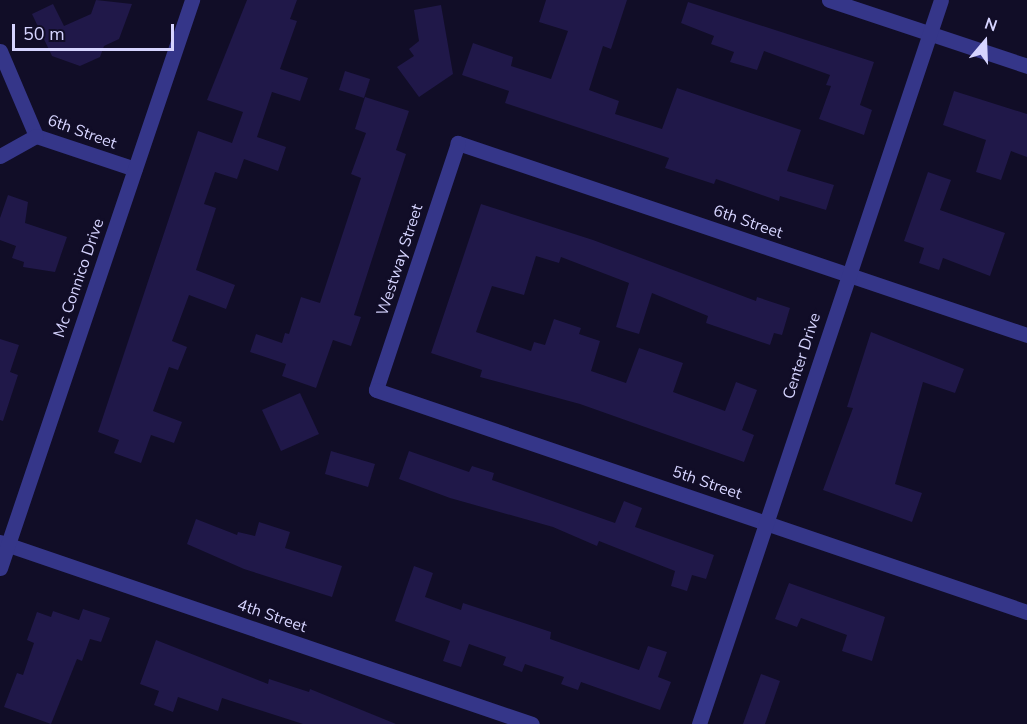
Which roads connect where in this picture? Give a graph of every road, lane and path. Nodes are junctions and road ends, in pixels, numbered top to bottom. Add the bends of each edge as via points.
1 (192, 0) edge
2 (829, 0) edge
3 (940, 0) edge
4 (929, 34) junction
5 (0, 51) edge
6 (1027, 66) edge
7 (36, 136) junction
8 (458, 142) joint
9 (0, 156) edge
10 (135, 169) junction
11 (848, 275) junction
12 (1027, 335) edge
13 (376, 390) joint
14 (766, 523) junction
15 (4, 544) edge
16 (0, 568) edge
17 (1027, 612) edge
18 (532, 724) edge
19 (699, 724) edge

1 - 10 street, Mc Connico Drive
2 - 4 street
3 - 4 street, Center Drive
4 - 6 street
4 - 11 street, Center Drive
5 - 7 street, 6th Street
7 - 9 street
7 - 10 street, 6th Street
8 - 11 street, 6th Street
8 - 13 street, Westway Street
10 - 15 street, Mc Connico Drive
11 - 12 street, 6th Street
11 - 14 street, Center Drive
13 - 14 street, 5th Street
14 - 17 street, 5th Street
14 - 19 street, Center Drive
15 - 16 street, Mc Connico Drive
15 - 18 street, 4th Street

